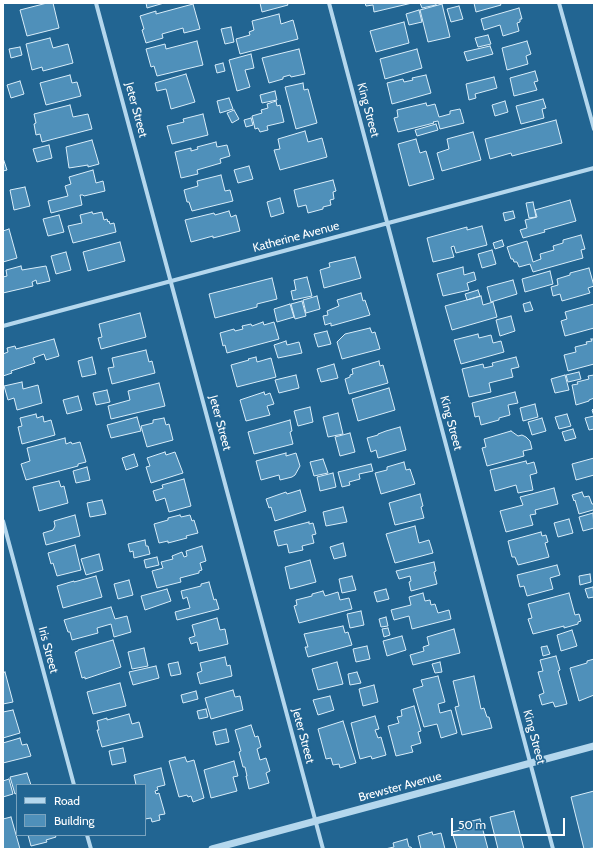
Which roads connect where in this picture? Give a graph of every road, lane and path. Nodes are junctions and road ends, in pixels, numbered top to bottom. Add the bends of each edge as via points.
1 (96, 3) edge
2 (329, 3) edge
3 (559, 3) edge
4 (594, 130) edge
5 (594, 168) edge
6 (388, 223) junction
7 (171, 280) junction
8 (3, 326) edge
9 (3, 520) edge
10 (594, 746) edge
11 (530, 763) junction
12 (74, 784) edge
13 (316, 821) junction
14 (87, 836) edge
15 (91, 849) edge
16 (212, 849) edge
17 (323, 849) edge
18 (553, 849) edge

1 - 7 street, Jeter Street
2 - 6 street, King Street
3 - 4 street
5 - 6 street, Katherine Avenue
6 - 7 street, Katherine Avenue
6 - 11 street, King Street
7 - 8 street, Katherine Avenue
7 - 13 street, Jeter Street
9 - 12 street, Iris Street
10 - 11 street, Brewster Avenue
11 - 13 street, Brewster Avenue
11 - 18 street, King Street
13 - 16 street, Brewster Avenue
13 - 17 street, Jeter Street
14 - 15 street

